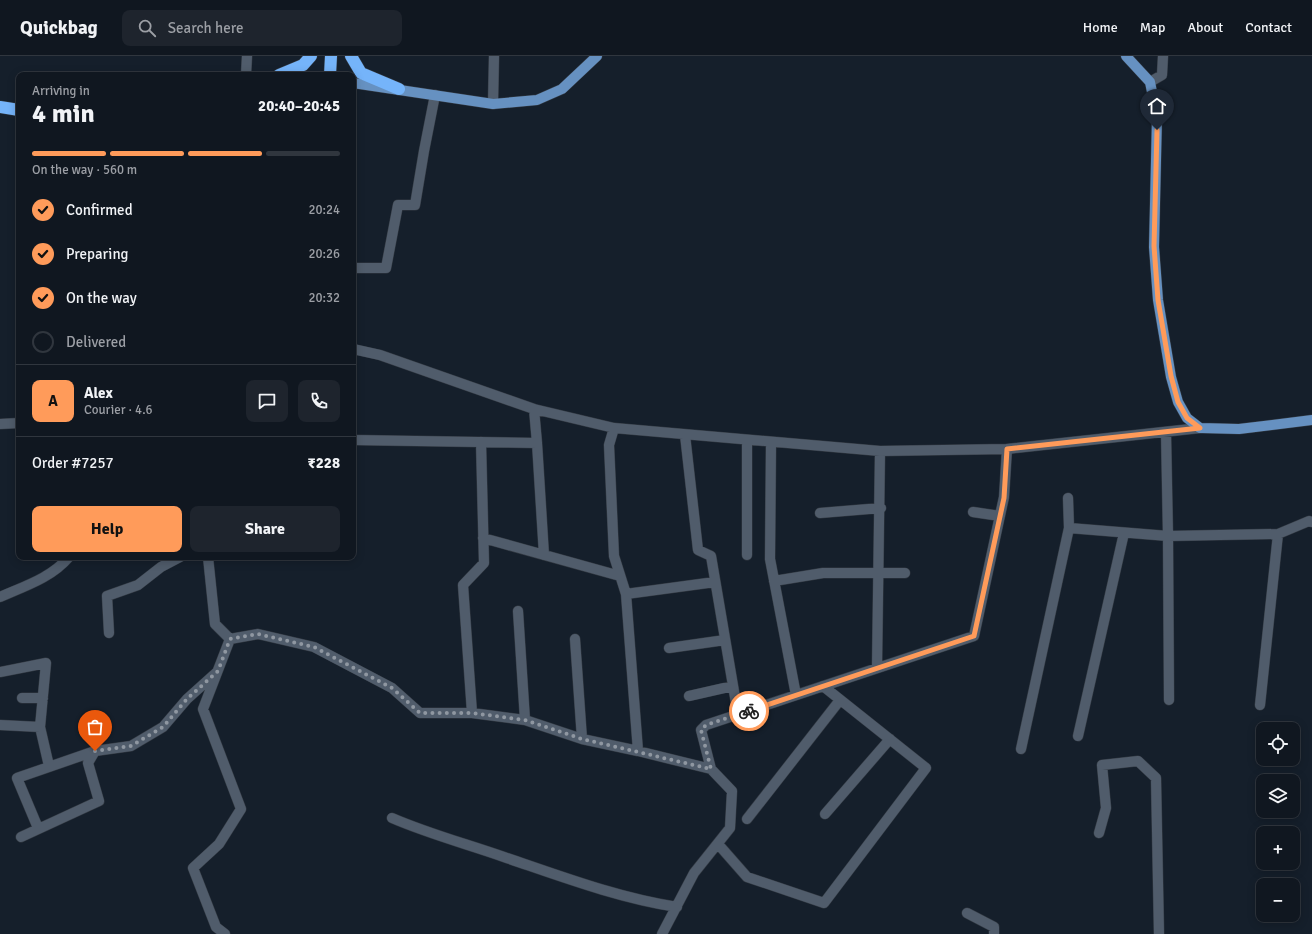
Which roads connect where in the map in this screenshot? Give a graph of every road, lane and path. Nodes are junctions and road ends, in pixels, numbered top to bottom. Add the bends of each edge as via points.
1 (247, 56) edge
2 (310, 56) edge
3 (331, 56) edge
4 (351, 56) edge
5 (494, 56) edge
6 (596, 56) edge
7 (1126, 56) edge
8 (1163, 56) edge
9 (246, 72) edge
10 (286, 72) edge
11 (330, 72) edge
12 (1150, 82) junction
13 (356, 83) edge
14 (399, 89) junction
15 (435, 95) junction
16 (493, 104) junction
17 (0, 107) edge
18 (16, 110) edge
19 (356, 268) edge
20 (356, 350) edge
21 (534, 409) junction
22 (1312, 420) edge
23 (0, 424) edge
24 (16, 424) edge
25 (614, 428) junction
26 (1200, 428) junction
27 (1166, 432) junction
28 (685, 435) junction
29 (356, 440) edge
30 (747, 441) junction
31 (480, 442) junction
32 (772, 442) junction
33 (537, 443) junction
34 (1007, 449) junction
35 (880, 451) junction
36 (1068, 498) dead end
37 (880, 508) junction
38 (973, 512) dead end
39 (820, 513) dead end
40 (1000, 516) junction
41 (1312, 522) edge
42 (1069, 528) junction
43 (1124, 533) junction
44 (1278, 534) junction
45 (1168, 536) junction
46 (483, 538) junction
47 (544, 555) junction
48 (747, 555) dead end
49 (66, 560) edge
50 (174, 560) edge
51 (208, 560) edge
52 (879, 573) junction
53 (905, 573) dead end
54 (620, 576) junction
55 (774, 581) junction
56 (715, 582) junction
57 (626, 594) junction
58 (0, 597) edge
59 (518, 611) dead end
60 (109, 633) dead end
61 (230, 639) junction
62 (575, 639) dead end
63 (725, 640) junction
64 (669, 648) dead end
65 (877, 668) junction
66 (218, 671) junction
67 (0, 672) edge
68 (733, 686) junction
69 (823, 686) junction
70 (796, 695) junction
71 (689, 696) dead end
72 (22, 698) dead end
73 (43, 698) junction
74 (840, 700) junction
75 (1169, 700) dead end
76 (1260, 705) dead end
77 (472, 713) junction
78 (738, 714) junction
79 (525, 720) junction
80 (0, 725) edge
81 (40, 727) junction
82 (1078, 736) dead end
83 (582, 739) junction
84 (890, 739) junction
85 (1021, 749) dead end
86 (95, 751) junction
87 (638, 751) junction
88 (49, 766) junction
89 (711, 769) junction
90 (826, 814) dead end
91 (392, 818) dead end
92 (747, 819) dead end
93 (38, 828) junction
94 (1099, 833) dead end
95 (21, 837) dead end
96 (718, 844) junction
97 (676, 907) junction
98 (968, 913) dead end
99 (225, 934) edge
100 (662, 934) edge
101 (994, 934) edge
102 (1158, 934) edge

1 - 9 street
2 - 10 highway via 303,65
3 - 11 highway
4 - 14 highway via 361,73
5 - 16 street
6 - 16 main road via 562,89 537,100
7 - 12 main road
8 - 12 street via 1162,75
12 - 26 main road via 1157,117 1154,246 1158,300 1178,402 1187,418
13 - 14 main road
14 - 15 main road
15 - 16 main road
15 - 19 street via 415,205 398,204 386,268
17 - 18 highway
20 - 21 street via 380,355
21 - 25 street
21 - 33 street
22 - 26 main road via 1239,429
23 - 24 street
25 - 28 street
25 - 54 street via 609,453 614,556
26 - 27 street
27 - 34 street
27 - 45 street
28 - 30 street
28 - 56 street via 698,550 711,556
29 - 31 street
30 - 32 street
30 - 48 street
31 - 33 street
31 - 46 street
32 - 35 street
32 - 55 street via 770,558
33 - 47 street
34 - 35 street
34 - 40 street via 1004,498
35 - 37 street
36 - 42 street
37 - 39 street
37 - 52 street
38 - 40 street
40 - 65 street via 974,636
41 - 44 street
42 - 43 street
42 - 85 street
43 - 45 street
43 - 82 street
44 - 45 street
44 - 76 street
45 - 75 street
46 - 47 street
46 - 77 street via 484,563 463,584
47 - 54 street
49 - 58 street via 44,577
50 - 60 street via 138,585 107,596
51 - 61 street via 215,624
52 - 53 street
52 - 55 street via 823,573
52 - 65 street
54 - 57 street
55 - 70 street
56 - 57 street
56 - 63 street
57 - 87 street
59 - 79 street
61 - 66 street
61 - 77 street via 258,634 314,647 392,688 420,713
62 - 83 street
63 - 64 street
63 - 68 street
65 - 69 street
66 - 86 street via 187,699 163,727 131,746
66 - 99 street via 204,709 241,809 219,844 193,868 216,927
67 - 73 street via 46,663
68 - 71 street
68 - 78 street
69 - 70 street
69 - 74 street
70 - 78 street
72 - 73 street
73 - 81 street
74 - 84 street
74 - 92 street
77 - 79 street
78 - 89 street via 706,725 701,730
79 - 83 street
80 - 81 street
81 - 88 street
83 - 87 street
84 - 90 street
84 - 96 street via 926,768 824,903 747,877
86 - 88 street
86 - 93 street via 88,763 99,801
87 - 89 street
88 - 93 street via 17,778
89 - 96 street via 732,791 730,828
91 - 97 street via 422,831 539,869 648,903
93 - 95 street
94 - 102 street via 1106,808 1102,765 1138,761 1156,778
96 - 97 street via 694,873
97 - 100 street
98 - 101 street via 994,927

